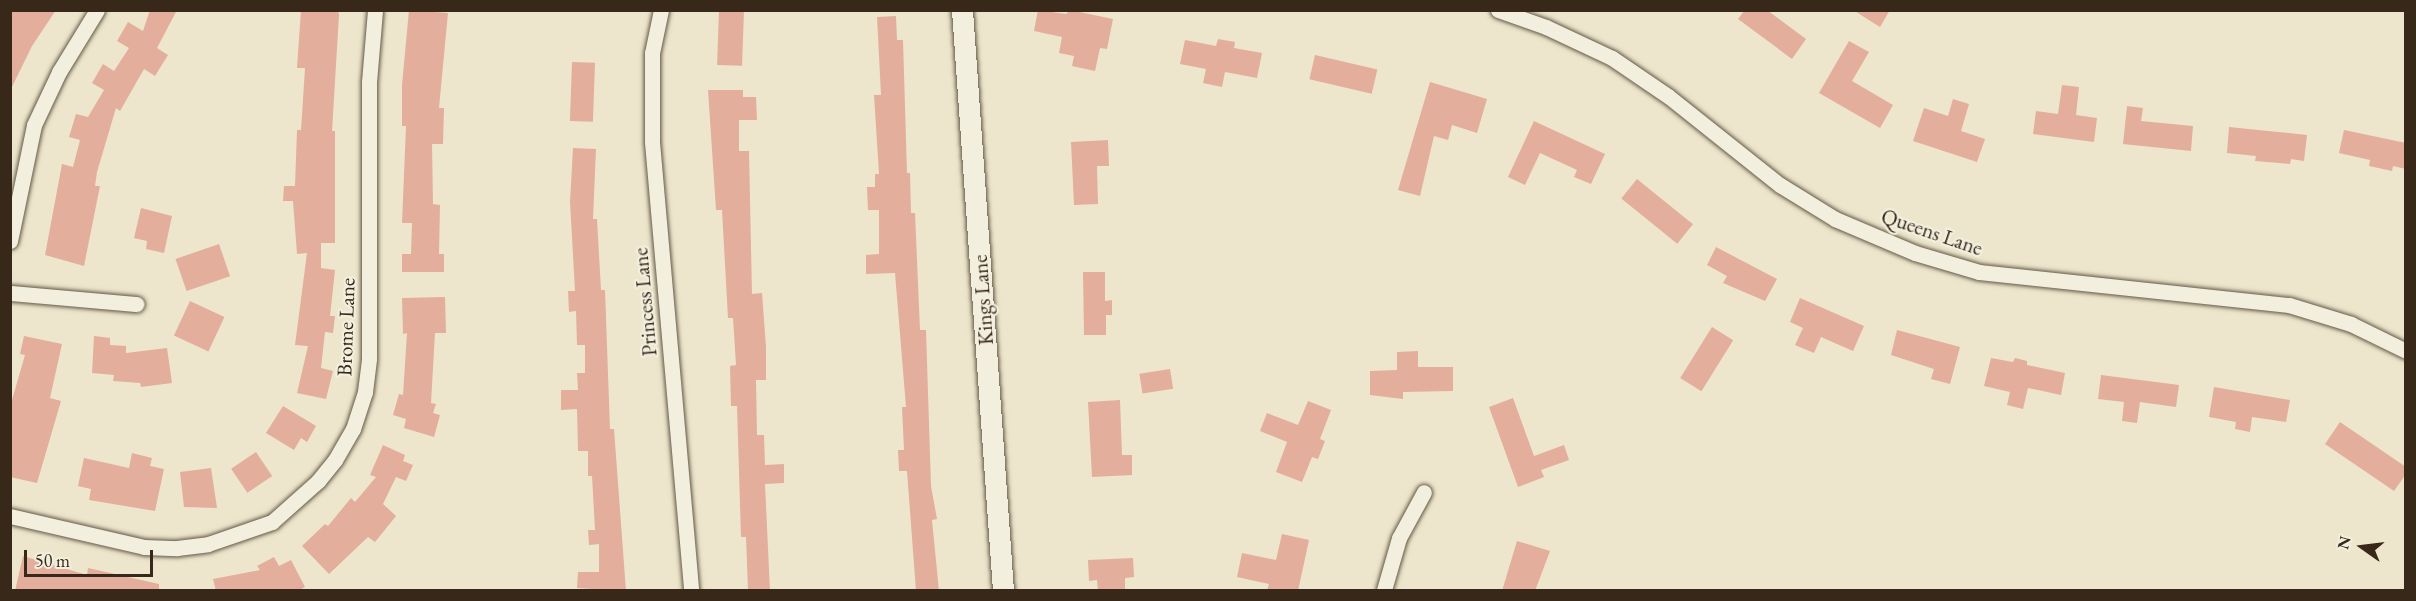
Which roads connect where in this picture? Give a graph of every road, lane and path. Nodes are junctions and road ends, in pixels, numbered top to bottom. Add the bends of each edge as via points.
1 (97, 10) edge
2 (375, 10) edge
3 (661, 10) edge
4 (962, 10) edge
5 (1498, 10) edge
6 (10, 241) edge
7 (10, 293) edge
8 (137, 304) dead end
9 (2406, 351) edge
10 (1424, 492) dead end
11 (10, 516) edge
12 (691, 591) edge
13 (1003, 591) edge
14 (1384, 591) edge

1 - 6 street via 59,72 34,125
2 - 11 street, Brome Lane via 369,82 369,358 365,393 353,429 335,460 318,481 272,522 208,544 144,547
3 - 12 street, Princess Lane via 652,52 652,142
4 - 13 street, Kings Lane
5 - 9 street, Queens Lane via 1612,58 1668,96 1780,185 1835,219 1915,253 1979,272 2289,305 2351,324
7 - 8 street
10 - 14 street via 1399,538

